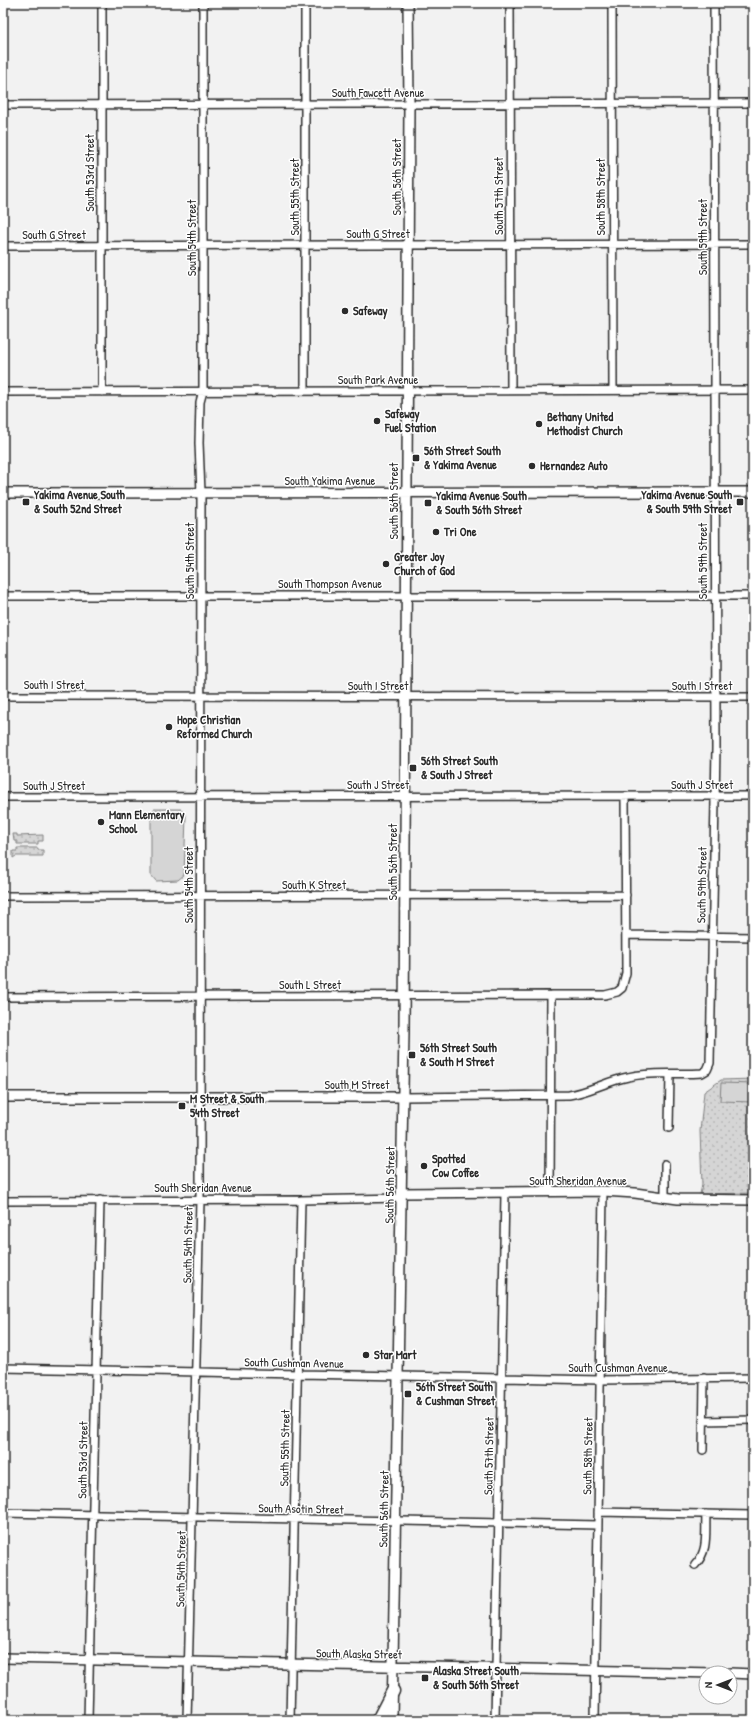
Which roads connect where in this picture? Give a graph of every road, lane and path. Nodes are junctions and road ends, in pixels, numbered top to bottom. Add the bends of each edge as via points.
1 (102, 3) edge
2 (203, 3) edge
3 (305, 3) edge
4 (408, 3) edge
5 (510, 3) edge
6 (612, 3) edge
7 (714, 3) edge
8 (753, 103) edge
9 (409, 104) junction
10 (510, 104) junction
11 (612, 104) junction
12 (714, 104) junction
13 (3, 105) edge
14 (101, 105) junction
15 (203, 105) junction
16 (306, 105) junction
17 (510, 244) junction
18 (612, 244) junction
19 (714, 244) junction
20 (753, 244) edge
21 (204, 245) junction
22 (305, 245) junction
23 (408, 245) junction
24 (3, 246) edge
25 (102, 246) junction
26 (511, 390) junction
27 (613, 390) junction
28 (715, 390) junction
29 (753, 390) edge
30 (202, 391) junction
31 (305, 391) junction
32 (407, 391) junction
33 (3, 392) edge
34 (102, 392) junction
35 (714, 492) junction
36 (753, 492) edge
37 (3, 493) edge
38 (201, 493) junction
39 (406, 493) junction
40 (200, 595) junction
41 (406, 595) junction
42 (3, 596) edge
43 (714, 596) junction
44 (753, 596) edge
45 (3, 696) edge
46 (200, 697) junction
47 (405, 697) junction
48 (715, 697) junction
49 (753, 697) edge
50 (405, 796) junction
51 (625, 796) junction
52 (753, 796) edge
53 (3, 797) edge
54 (199, 797) junction
55 (715, 797) junction
56 (626, 895) junction
57 (3, 896) edge
58 (200, 896) junction
59 (405, 896) junction
60 (626, 935) junction
61 (712, 936) junction
62 (753, 937) edge
63 (404, 995) junction
64 (551, 995) junction
65 (200, 996) junction
66 (3, 997) edge
67 (707, 1070) joint
68 (670, 1074) junction
69 (404, 1096) junction
70 (551, 1096) junction
71 (3, 1097) edge
72 (200, 1097) junction
73 (669, 1128) dead end
74 (666, 1164) dead end
75 (603, 1191) junction
76 (550, 1192) junction
77 (505, 1193) junction
78 (402, 1195) junction
79 (665, 1198) junction
80 (100, 1200) junction
81 (200, 1200) junction
82 (301, 1200) junction
83 (753, 1200) edge
84 (3, 1201) edge
85 (3, 1368) edge
86 (96, 1370) junction
87 (196, 1372) junction
88 (297, 1375) junction
89 (399, 1376) junction
90 (502, 1378) junction
91 (704, 1378) junction
92 (753, 1378) edge
93 (600, 1380) junction
94 (753, 1420) edge
95 (703, 1421) junction
96 (703, 1450) dead end
97 (598, 1512) junction
98 (3, 1513) edge
99 (706, 1514) junction
100 (93, 1515) junction
101 (753, 1515) edge
102 (193, 1518) junction
103 (294, 1519) junction
104 (396, 1522) junction
105 (499, 1523) junction
106 (598, 1525) junction
107 (695, 1565) dead end
108 (3, 1658) edge
109 (89, 1660) junction
110 (190, 1662) junction
111 (292, 1665) junction
112 (393, 1666) junction
113 (496, 1668) junction
114 (595, 1670) junction
115 (698, 1673) edge
116 (738, 1673) edge
117 (753, 1674) edge
118 (393, 1691) junction
119 (88, 1720) edge
120 (187, 1720) edge
121 (290, 1720) edge
122 (378, 1720) edge
123 (392, 1720) edge
124 (495, 1720) edge
125 (595, 1720) edge

1 - 14 street, South 53rd Street
2 - 15 street, South 54th Street
3 - 16 street, South 55th Street
4 - 9 main road, South 56th Street
5 - 10 street, South 57th Street
6 - 11 street, South 58th Street
7 - 12 street, South 59th Street
8 - 12 street, South Fawcett Avenue
9 - 10 street, South Fawcett Avenue
9 - 16 street, South Fawcett Avenue
9 - 23 main road, South 56th Street
10 - 11 street, South Fawcett Avenue
10 - 17 street, South 57th Street
11 - 12 street, South Fawcett Avenue
11 - 18 street, South 58th Street
12 - 19 street, South 59th Street
13 - 14 street, South Fawcett Avenue
14 - 15 street, South Fawcett Avenue
14 - 25 street, South 53rd Street
15 - 16 street, South Fawcett Avenue
15 - 21 street, South 54th Street
16 - 22 street, South 55th Street
17 - 18 street, South G Street
17 - 23 street, South G Street
17 - 26 street, South 57th Street
18 - 19 street, South G Street
18 - 27 street, South 58th Street
19 - 20 street, South G Street
19 - 28 street, South 59th Street
21 - 22 street, South G Street
21 - 25 street, South G Street
21 - 30 street, South 54th Street
22 - 23 street, South G Street
22 - 31 street, South 55th Street
23 - 32 main road, South 56th Street
24 - 25 street, South G Street
25 - 34 street, South 53rd Street
26 - 27 street, South Park Avenue
26 - 32 street, South Park Avenue
27 - 28 street, South Park Avenue
28 - 29 street, South Park Avenue
28 - 35 street, South 59th Street
30 - 31 street, South Park Avenue
30 - 34 street, South Park Avenue
30 - 38 street, South 54th Street via 199,443
31 - 32 street, South Park Avenue
32 - 39 main road, South 56th Street
33 - 34 street, South Park Avenue
35 - 36 main road, South Yakima Avenue
35 - 39 main road, South Yakima Avenue
35 - 43 street, South 59th Street
37 - 38 main road, South Yakima Avenue
38 - 39 main road, South Yakima Avenue
38 - 40 street, South 54th Street
39 - 41 main road, South 56th Street
40 - 41 street, South Thompson Avenue
40 - 42 street, South Thompson Avenue
40 - 46 street, South 54th Street
41 - 43 street, South Thompson Avenue
41 - 47 main road, South 56th Street
43 - 44 street, South Thompson Avenue
43 - 48 street, South 59th Street
45 - 46 street, South I Street
46 - 47 street, South I Street
46 - 54 street, South 54th Street
47 - 48 street, South I Street
47 - 50 main road, South 56th Street
48 - 49 street, South I Street
48 - 55 street, South 59th Street
50 - 51 street, South J Street
50 - 54 street, South J Street
50 - 59 main road, South 56th Street
51 - 55 street, South J Street
51 - 56 street
52 - 55 street, South J Street
53 - 54 street, South J Street
54 - 58 street, South 54th Street
55 - 61 street, South 59th Street
56 - 59 street, South K Street
56 - 60 street
57 - 58 street, South K Street
58 - 59 street, South K Street
58 - 65 street, South 54th Street
59 - 63 main road, South 56th Street
60 - 61 street
60 - 64 street, South L Street via 626,978 622,988 605,995
61 - 62 street
61 - 67 street, South 59th Street via 711,1056
63 - 64 street, South L Street
63 - 65 street, South L Street
63 - 69 main road, South 56th Street
64 - 70 street
65 - 66 street, South L Street
65 - 72 street, South 54th Street
67 - 68 street, South M Street
68 - 70 street, South M Street via 633,1076 583,1093
68 - 73 street
69 - 70 street, South M Street
69 - 72 main road, South M Street
69 - 78 main road, South 56th Street
70 - 76 street
71 - 72 main road, South M Street
72 - 81 street, South 54th Street
74 - 79 street
75 - 76 main road, South Sheridan Avenue
75 - 79 main road, South Sheridan Avenue
75 - 93 street, South 58th Street
76 - 77 main road, South Sheridan Avenue
77 - 78 main road, South Sheridan Avenue
77 - 90 street, South 57th Street
78 - 82 street, South Sheridan Avenue
78 - 89 main road, South 56th Street
79 - 83 main road, South Sheridan Avenue
80 - 81 street, South Sheridan Avenue
80 - 84 street, South Sheridan Avenue
80 - 86 street, South 53rd Street
81 - 82 street, South Sheridan Avenue
81 - 87 street, South 54th Street
82 - 88 street, South 55th Street
85 - 86 street, South Cushman Avenue
86 - 87 street, South Cushman Avenue
86 - 100 street, South 53rd Street
87 - 88 street, South Cushman Avenue
87 - 102 street, South 54th Street
88 - 89 street, South Cushman Avenue
88 - 103 street, South 55th Street
89 - 90 street, South Cushman Avenue
89 - 104 main road, South 56th Street
90 - 93 street, South Cushman Avenue
90 - 105 street, South 57th Street
91 - 92 street, South Cushman Avenue
91 - 93 street, South Cushman Avenue
91 - 95 street
93 - 97 street, South 58th Street
94 - 95 street
95 - 96 street
97 - 99 street
97 - 106 street, South 58th Street
98 - 100 street, South Asotin Street
99 - 101 street
99 - 107 street via 705,1550
100 - 102 street, South Asotin Street
100 - 109 street, South 53rd Street
102 - 103 street, South Asotin Street
102 - 110 street, South 54th Street
103 - 104 street, South Asotin Street
103 - 111 street, South 55th Street
104 - 105 street, South Asotin Street
104 - 112 main road, South 56th Street
105 - 106 street, South Asotin Street
105 - 113 street, South 57th Street
106 - 114 street, South 58th Street
108 - 109 main road, South Alaska Street
109 - 110 main road, South Alaska Street
109 - 119 street, South 53rd Street
110 - 111 main road, South Alaska Street
110 - 120 street, South 54th Street
111 - 112 main road, South Alaska Street
111 - 121 street, South 55th Street
112 - 113 main road, South Alaska Street
112 - 118 main road, South 56th Street
113 - 114 main road, South Alaska Street
113 - 124 street, South 57th Street
114 - 115 main road, South Alaska Street
114 - 125 street, South 58th Street
116 - 117 main road
118 - 122 highway
118 - 123 main road, South 56th Street

